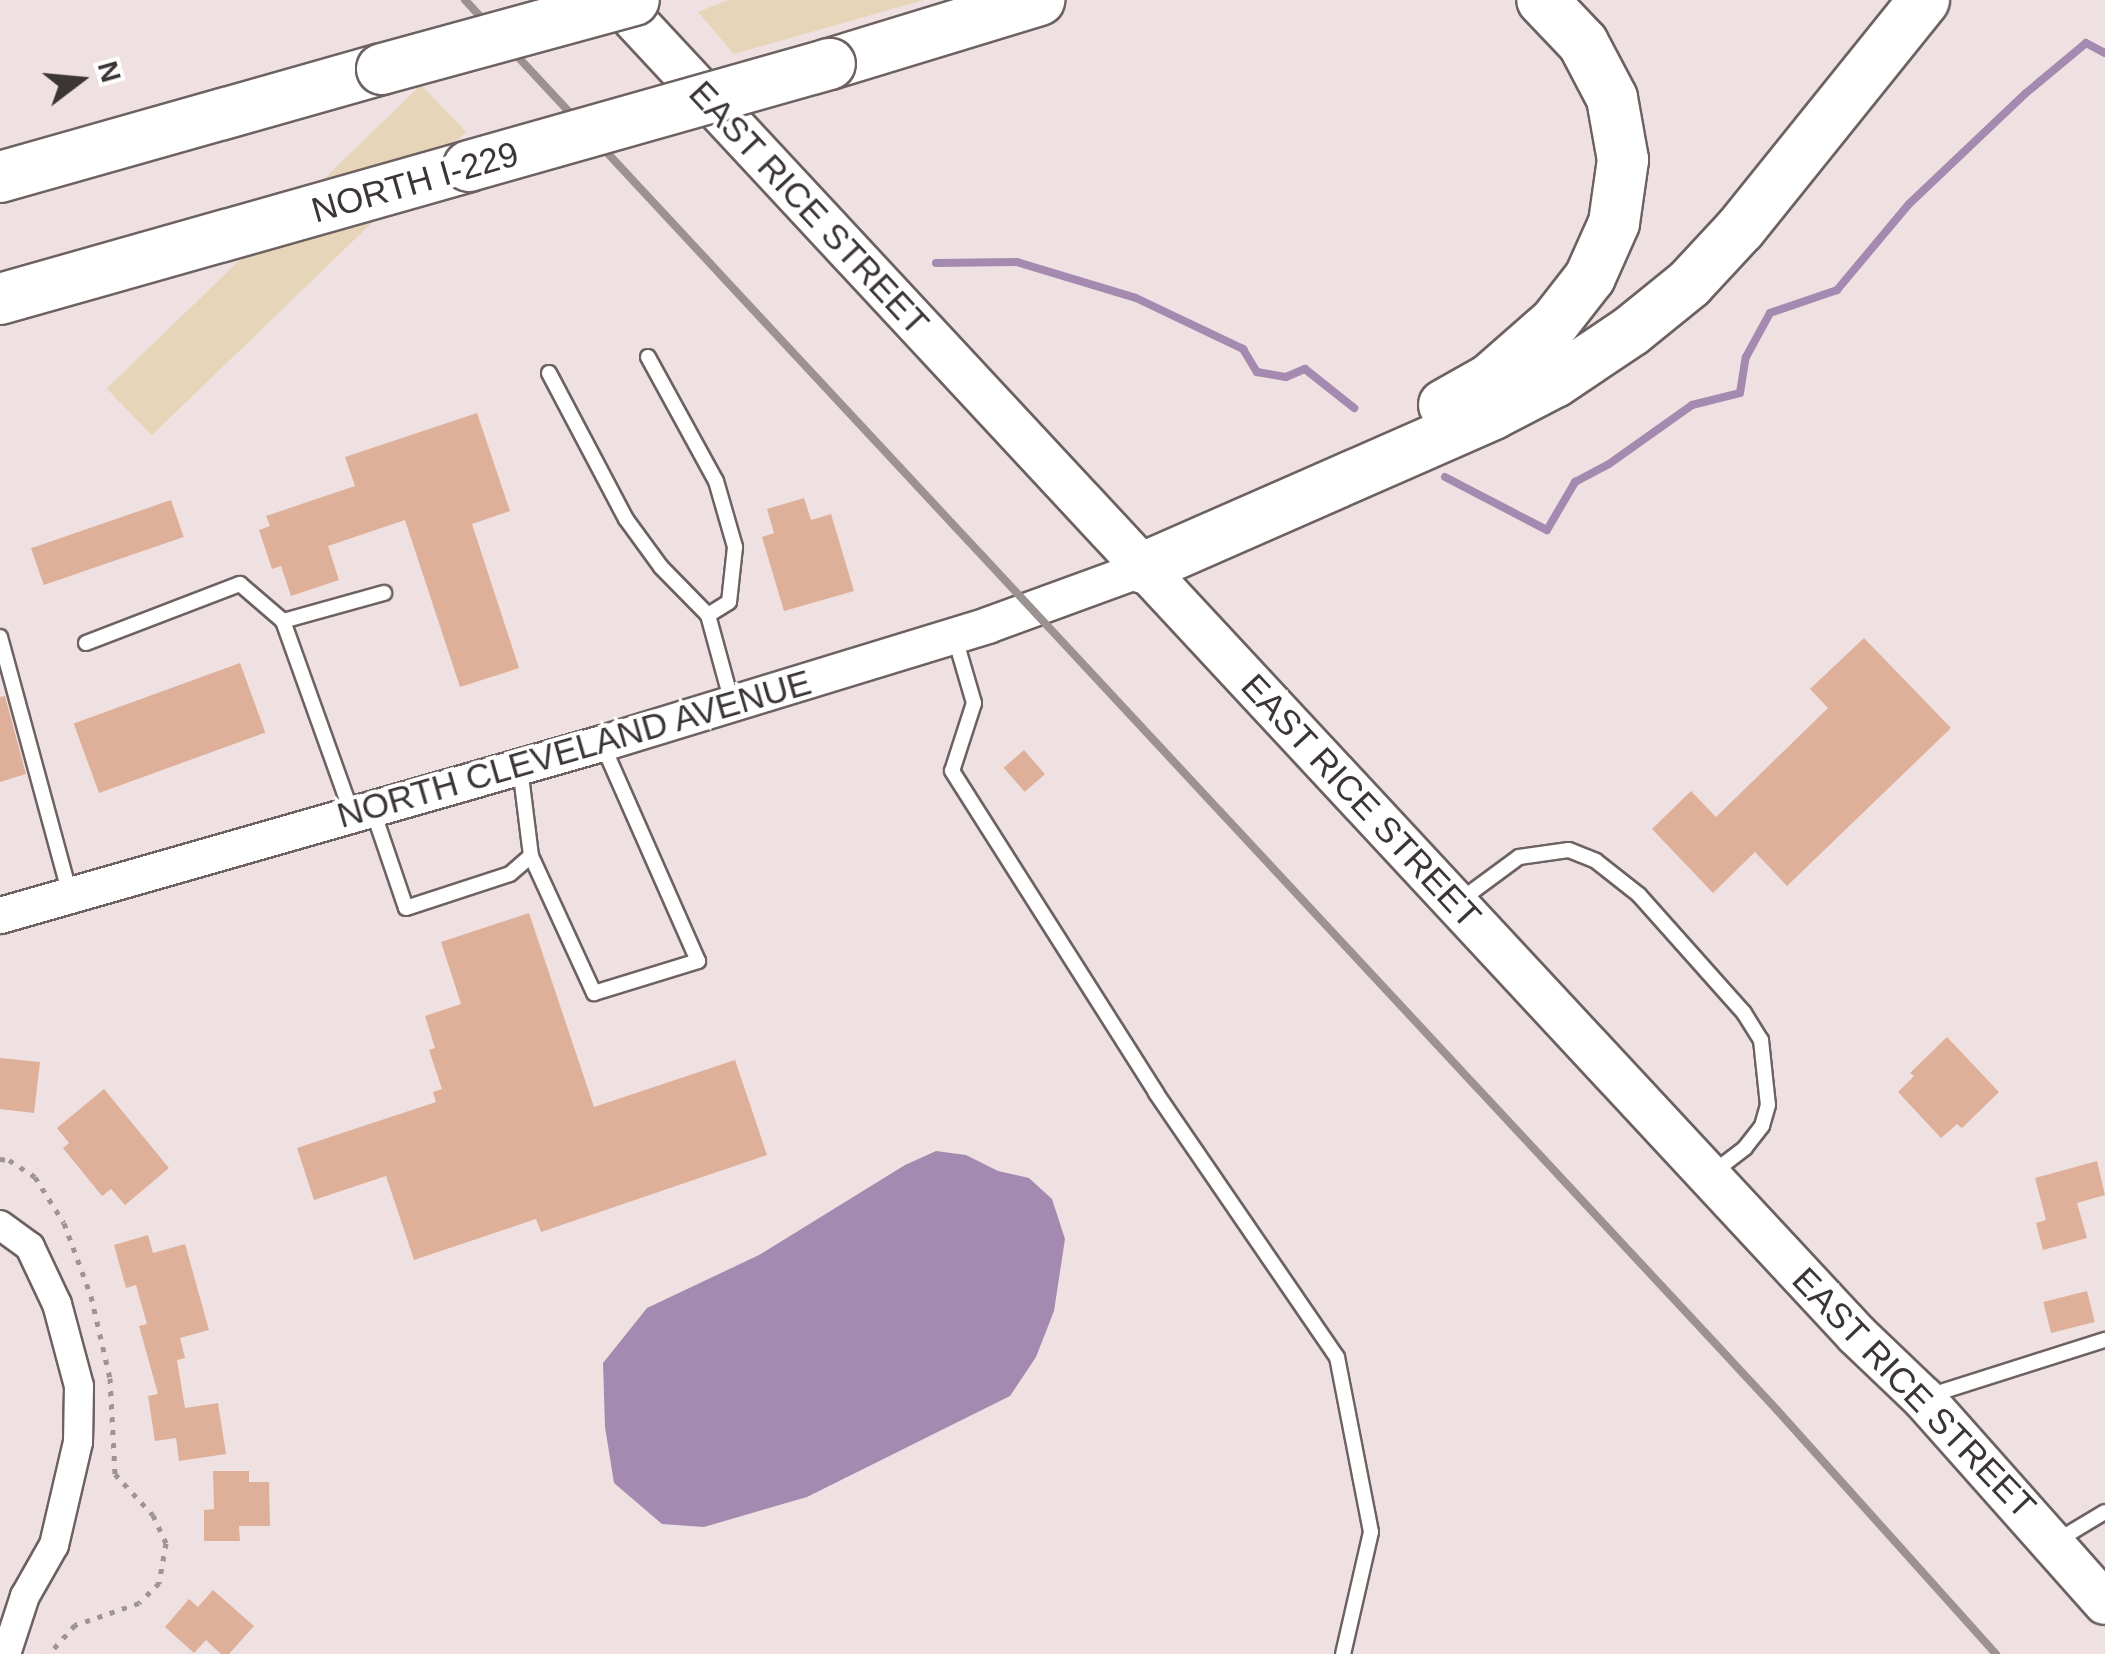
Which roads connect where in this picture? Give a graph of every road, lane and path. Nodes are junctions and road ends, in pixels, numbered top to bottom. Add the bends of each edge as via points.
1 (616, 0) edge
2 (634, 0) edge
3 (1039, 0) edge
4 (1542, 0) edge
5 (1924, 0) edge
6 (0, 177) edge
7 (0, 299) edge
8 (648, 357) dead end
9 (550, 372) dead end
10 (1143, 568) junction
11 (384, 592) dead end
12 (708, 615) junction
13 (283, 621) junction
14 (954, 635) junction
15 (0, 637) edge
16 (86, 643) dead end
17 (732, 704) junction
18 (602, 743) junction
19 (520, 767) junction
20 (362, 812) junction
21 (531, 856) junction
22 (70, 896) junction
23 (1457, 903) junction
24 (0, 915) edge
25 (1710, 1176) junction
26 (0, 1226) edge
27 (2105, 1340) edge
28 (1922, 1398) junction
29 (2105, 1512) edge
30 (2054, 1542) junction
31 (2105, 1603) edge
32 (4, 1647) edge
33 (1342, 1654) edge

1 - 10 main road, EAST RICE STREET
2 - 6 highway, bridge
3 - 7 highway, NORTH I-229, bridge
4 - 10 highway via 1566,20 1596,63 1620,130 1614,223 1580,293 1533,346 1490,379 1239,494 1183,529
5 - 10 highway via 1740,228 1632,331 1493,414
8 - 12 lane via 716,480 734,547 729,602
9 - 12 lane via 626,519
10 - 14 street, NORTH CLEVELAND AVENUE
10 - 23 main road, EAST RICE STREET
11 - 13 lane
12 - 17 lane
13 - 16 lane via 240,584
13 - 20 lane
14 - 17 street, NORTH CLEVELAND AVENUE
14 - 33 lane via 974,703 952,771 1156,1093 1337,1357 1372,1532
15 - 22 lane
17 - 18 street, NORTH CLEVELAND AVENUE
18 - 19 street, NORTH CLEVELAND AVENUE
18 - 21 lane via 698,961 594,993
19 - 20 street, NORTH CLEVELAND AVENUE
19 - 21 lane
20 - 21 lane via 406,908 510,874
20 - 22 street, NORTH CLEVELAND AVENUE
22 - 24 street, NORTH CLEVELAND AVENUE
23 - 25 main road, EAST RICE STREET
23 - 25 lane via 1519,857 1568,850 1596,861 1640,895 1760,1040 1768,1104 1762,1126
25 - 28 main road, EAST RICE STREET
26 - 32 street via 30,1247 57,1304 80,1386 78,1442 54,1545
27 - 28 lane
28 - 30 main road, EAST RICE STREET
29 - 30 lane
30 - 31 main road, EAST RICE STREET

